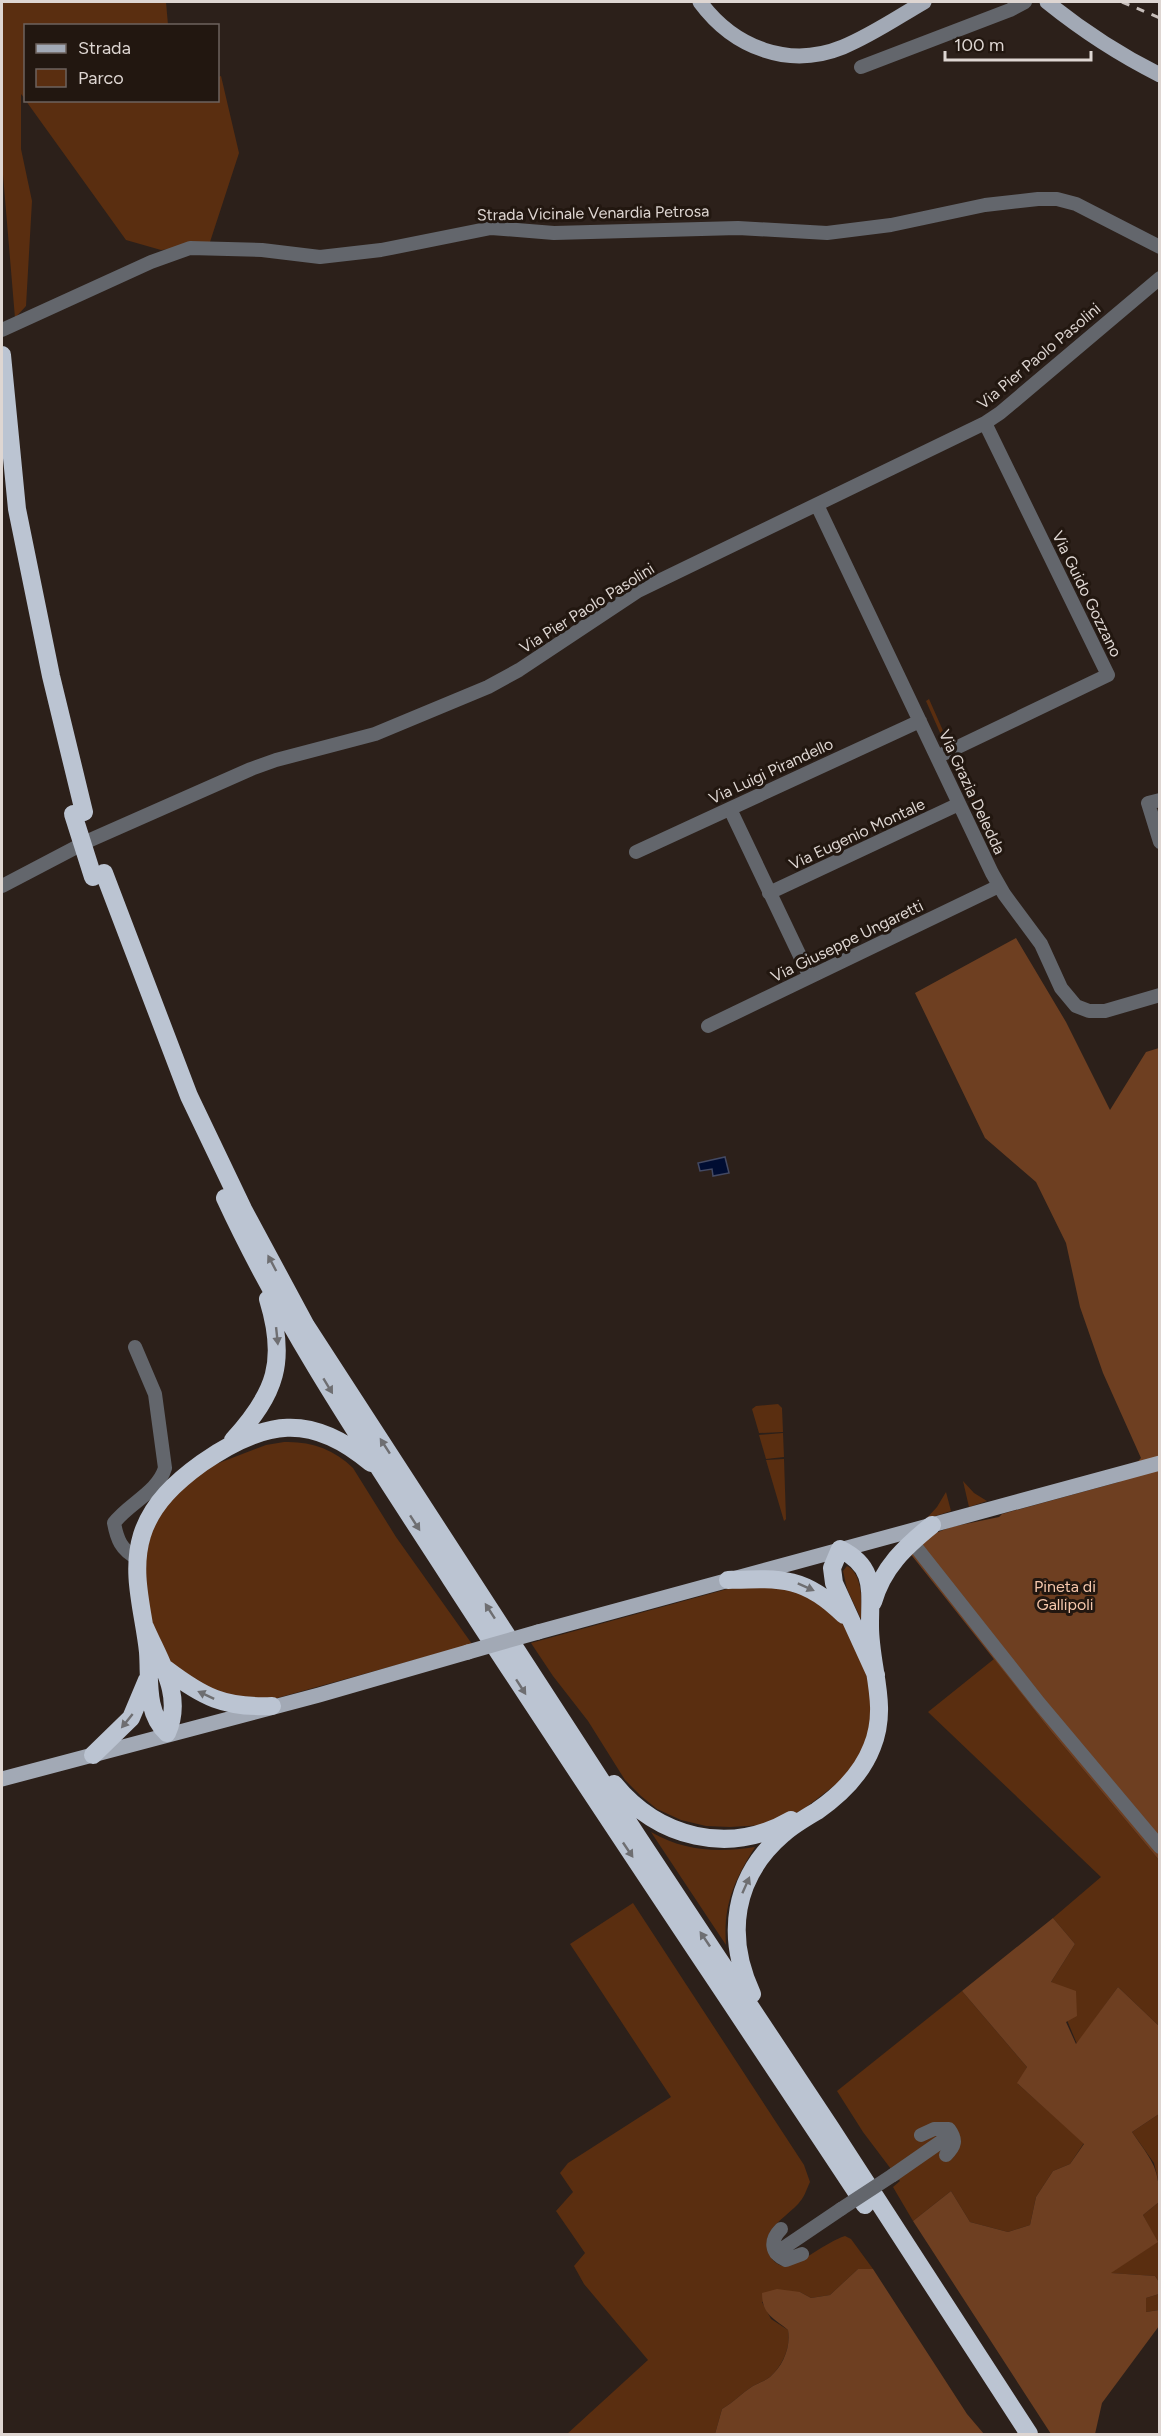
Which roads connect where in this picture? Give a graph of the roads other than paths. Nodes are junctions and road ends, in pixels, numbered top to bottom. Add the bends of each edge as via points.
1 (700, 2) edge
2 (924, 2) edge
3 (1025, 2) edge
4 (1047, 2) edge
5 (861, 67) dead end
6 (1160, 75) edge
7 (1160, 247) edge
8 (1160, 278) edge
9 (2, 330) edge
10 (2, 355) edge
11 (985, 423) junction
12 (2, 464) edge
13 (817, 505) junction
14 (920, 721) junction
15 (937, 757) junction
16 (1154, 801) edge
17 (959, 804) junction
18 (730, 809) junction
19 (78, 813) junction
20 (1160, 842) edge
21 (636, 852) dead end
22 (98, 875) junction
23 (2, 886) edge
24 (999, 886) junction
25 (768, 893) junction
26 (810, 977) junction
27 (1160, 995) edge
28 (708, 1026) dead end
29 (254, 1260) junction
30 (135, 1347) dead end
31 (229, 1444) junction
32 (1160, 1463) edge
33 (384, 1474) junction
34 (932, 1525) junction
35 (912, 1542) junction
36 (840, 1549) junction
37 (137, 1558) junction
38 (728, 1580) junction
39 (870, 1609) junction
40 (145, 1627) junction
41 (858, 1634) junction
42 (166, 1670) junction
43 (876, 1676) junction
44 (534, 1677) junction
45 (148, 1678) junction
46 (272, 1706) junction
47 (167, 1733) junction
48 (93, 1755) junction
49 (2, 1779) edge
50 (842, 1790) junction
51 (1160, 1847) edge
52 (830, 2127) junction
53 (952, 2134) junction
54 (921, 2135) dead end
55 (946, 2155) dead end
56 (781, 2229) dead end
57 (776, 2253) junction
58 (802, 2254) dead end
59 (1015, 2434) edge
60 (1029, 2434) edge

1 - 2 main road via 737,38 772,54 801,56 847,45
3 - 5 street
4 - 6 main road via 1120,56
7 - 9 street, Strada Vicinale Venardia Petrosa via 1076,204 1056,199 1015,200 827,233 738,228 571,233 491,228 381,250 320,257 262,249 190,248
8 - 11 street, Via Pier Paolo Pasolini
10 - 19 highway via 17,509
11 - 13 street, Via Pier Paolo Pasolini
11 - 15 street, Via Guido Gozzano via 1108,675
12 - 19 highway via 40,679
13 - 14 street, Via Grazia Deledda
13 - 23 street, Via Pier Paolo Pasolini via 638,591 488,687 375,734 251,769 88,841
14 - 15 street, Via Grazia Deledda
14 - 18 street, Via Luigi Pirandello
15 - 17 street, Via Grazia Deledda
16 - 20 street
17 - 24 street, Via Grazia Deledda
17 - 25 street, Via Eugenio Montale
18 - 21 street, Via Luigi Pirandello
18 - 25 street
19 - 22 highway
22 - 29 highway via 179,1101
44 -> 22 highway via 295,1307 189,1096
24 - 26 street, Via Giuseppe Ungaretti
24 - 27 street, Via Grazia Deledda via 1041,944 1061,988 1077,1006 1105,1011
25 - 26 street
26 - 28 street, Via Giuseppe Ungaretti
29 -> 31 highway via 275,1323 276,1365 262,1406
29 -> 33 highway
30 - 37 street via 155,1394 165,1468 152,1487 114,1523 120,1545
31 - 33 highway via 279,1427 303,1428 331,1436
31 - 37 highway via 170,1487 142,1533
32 - 34 main road
33 -> 59 highway via 628,1851
34 - 35 highway
34 - 36 main road
35 - 39 highway via 889,1566
35 - 51 street via 1039,1703
36 - 38 main road
36 - 39 highway via 863,1565 869,1583
36 - 41 highway via 832,1564 832,1576
37 - 40 highway via 136,1580
38 -> 41 highway via 773,1578 817,1591
38 - 46 main road, bridge
39 - 43 highway
40 - 42 highway
40 - 45 highway
41 - 43 highway
46 -> 42 highway via 237,1706 208,1698
42 - 47 highway via 174,1710
43 - 50 highway via 881,1705 877,1731 865,1764
44 - 50 highway via 563,1709 624,1797 651,1820 670,1829 710,1838 753,1835 784,1824
52 -> 44 highway
45 - 47 highway via 153,1714
45 -> 48 highway via 130,1718
46 - 47 main road
47 - 48 main road
48 - 49 main road
52 -> 50 highway via 803,2074 752,1994 740,1965 736,1929 743,1892 766,1850
52 - 60 highway
53 - 54 street via 941,2127
53 - 55 street via 954,2147
53 - 57 street, bridge
56 - 57 street via 773,2236
57 - 58 street via 786,2260

